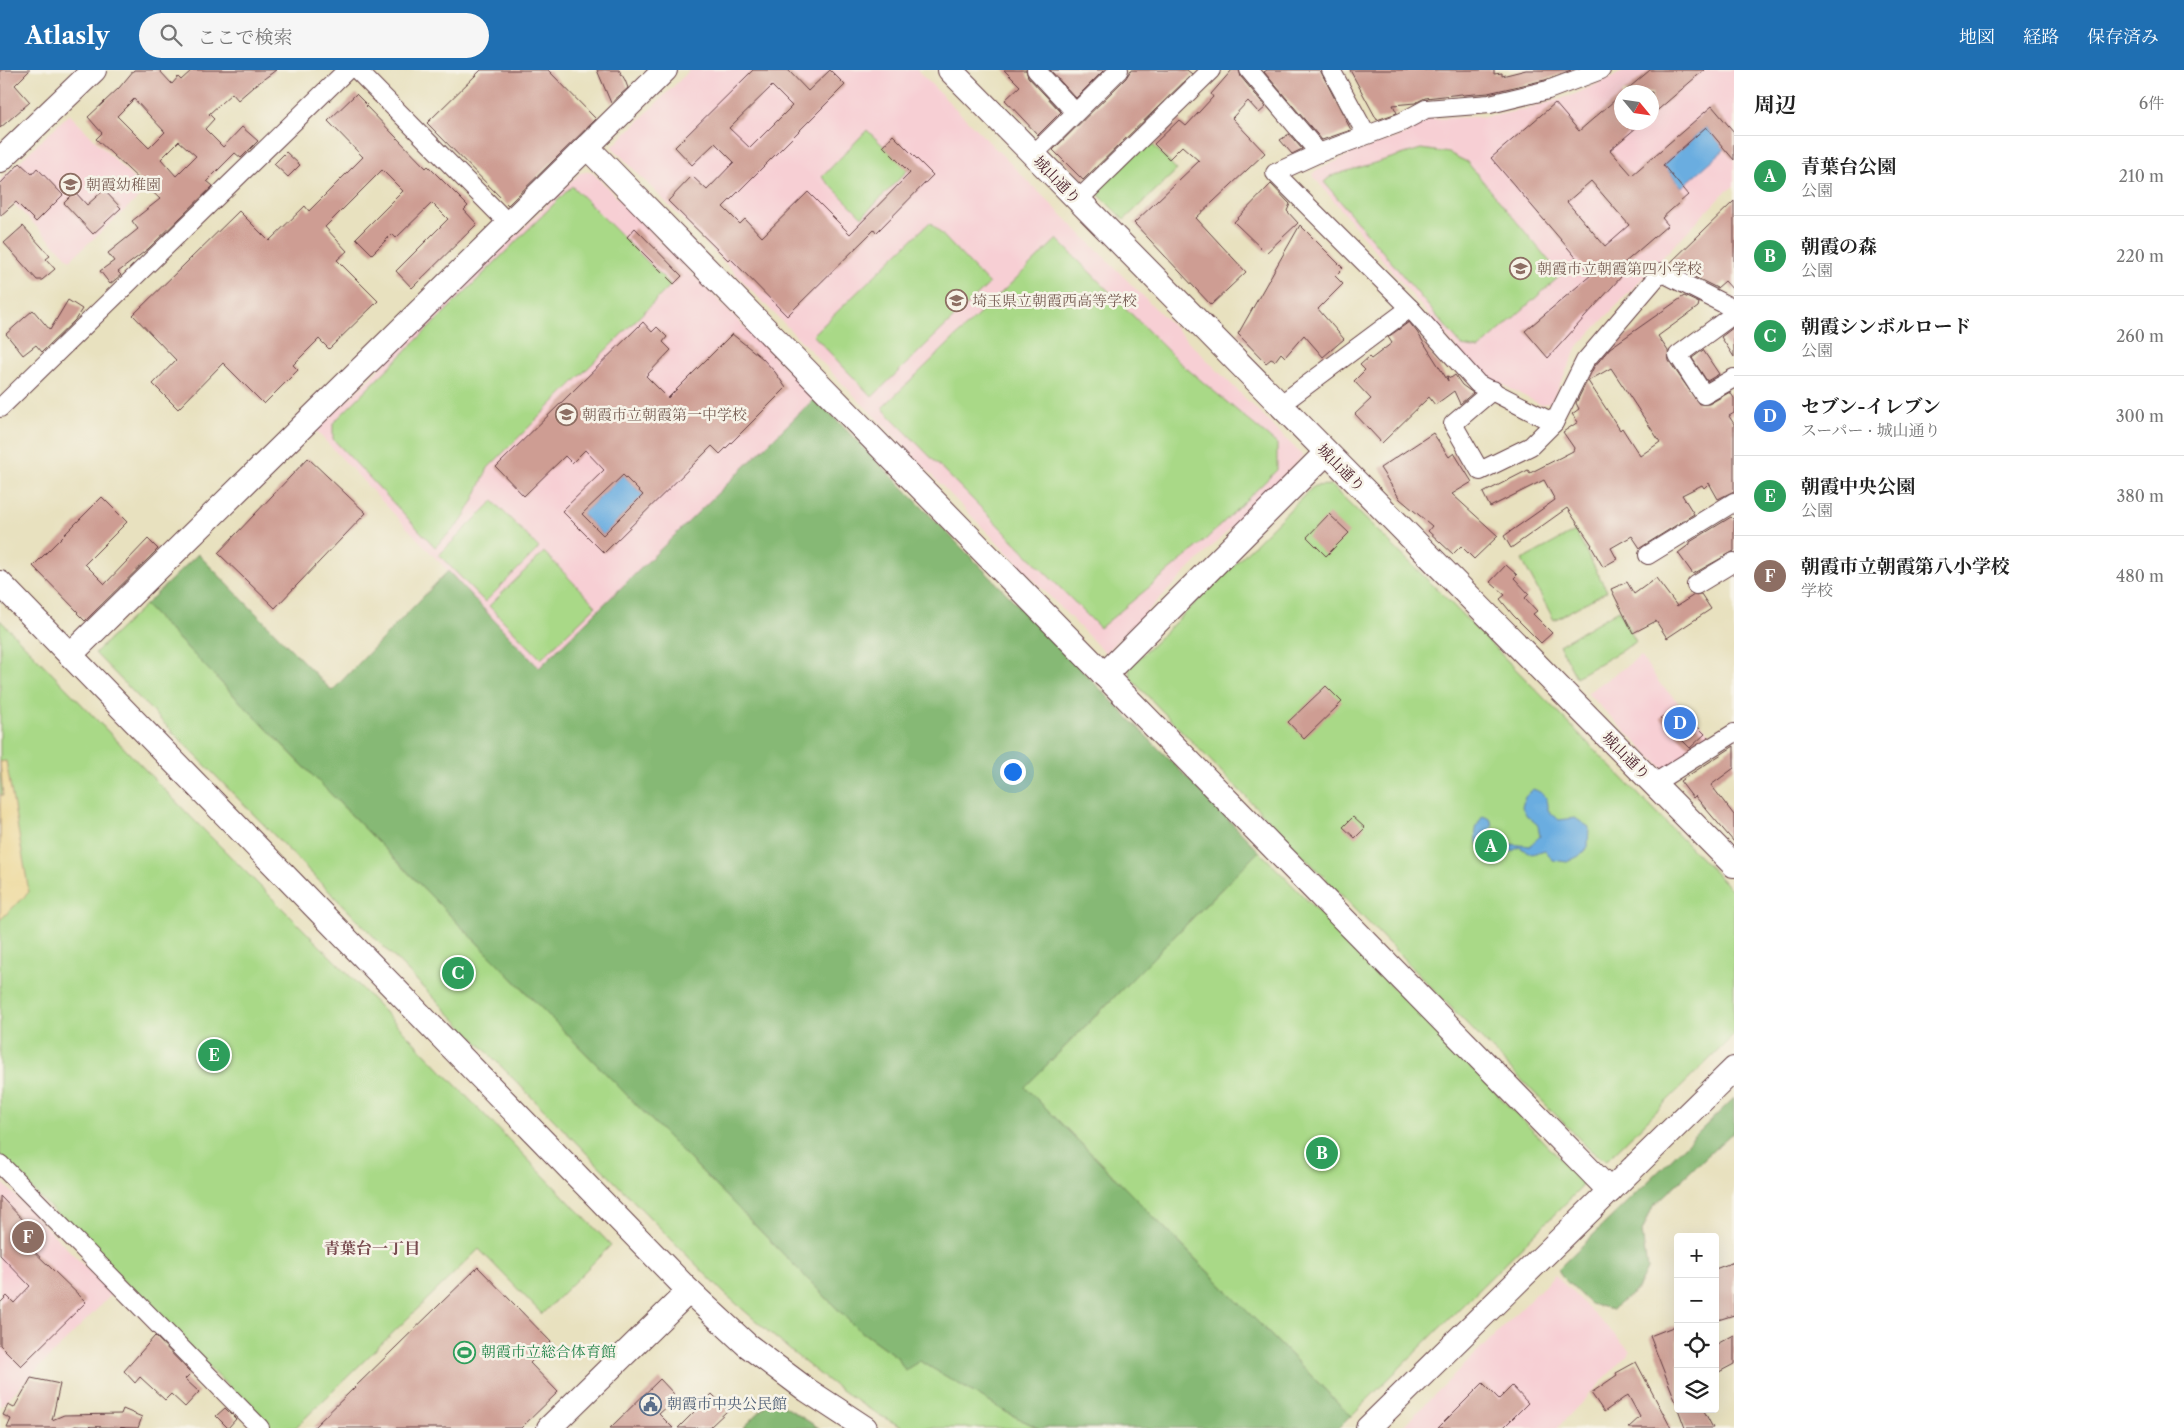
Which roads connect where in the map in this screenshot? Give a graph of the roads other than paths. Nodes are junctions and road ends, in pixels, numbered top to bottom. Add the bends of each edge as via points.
1 (94, 70) edge
2 (347, 70) edge
3 (357, 70) edge
4 (665, 70) edge
5 (950, 70) edge
6 (1036, 70) edge
7 (1119, 70) edge
8 (1211, 70) edge
9 (1249, 70) edge
10 (1332, 70) edge
11 (1601, 70) edge
12 (1075, 112) junction
13 (1366, 134) junction
14 (586, 147) junction
15 (1319, 153) junction
16 (1033, 155) junction
17 (0, 160) edge
18 (1077, 201) junction
19 (508, 223) junction
20 (1410, 308) junction
21 (1734, 309) edge
22 (1734, 314) edge
23 (1734, 378) edge
24 (1493, 390) junction
25 (1280, 405) junction
26 (0, 408) edge
27 (1554, 423) junction
28 (1326, 453) junction
29 (1734, 502) edge
30 (1648, 555) dead end
31 (1734, 562) edge
32 (0, 583) edge
33 (1696, 585) dead end
34 (70, 655) junction
35 (1104, 675) junction
36 (1734, 733) edge
37 (1653, 784) junction
38 (1734, 865) edge
39 (1734, 1069) edge
40 (0, 1164) edge
41 (1610, 1191) junction
42 (689, 1291) junction
43 (260, 1428) edge
44 (549, 1428) edge
45 (865, 1428) edge
46 (1368, 1428) edge

1 - 17 street
2 - 26 street
3 - 19 street
4 - 14 street
5 - 16 street, 城山通り
6 - 12 street
7 - 12 street
8 - 18 street
9 - 15 street
10 - 13 street
11 - 13 street via 1548,90 1490,104 1426,109 1402,122
12 - 16 street
13 - 15 street
14 - 19 street
14 - 35 street
15 - 20 street via 1276,173
16 - 18 street, 城山通り
18 - 25 street, 城山通り
19 - 34 street
20 - 24 street via 1478,384
20 - 25 street
21 - 27 street via 1661,272 1585,362
22 - 23 street via 1678,355 1704,395
24 - 27 street
24 - 27 street via 1453,424 1480,471 1531,446
25 - 28 street, 城山通り
28 - 35 street
28 - 37 street, 城山通り
29 - 30 street
31 - 33 street
32 - 34 street
34 - 42 street
35 - 41 street
36 - 37 street
37 - 38 street, 城山通り
39 - 41 street
40 - 43 street
41 - 46 street
42 - 44 street
42 - 45 street via 747,1345

